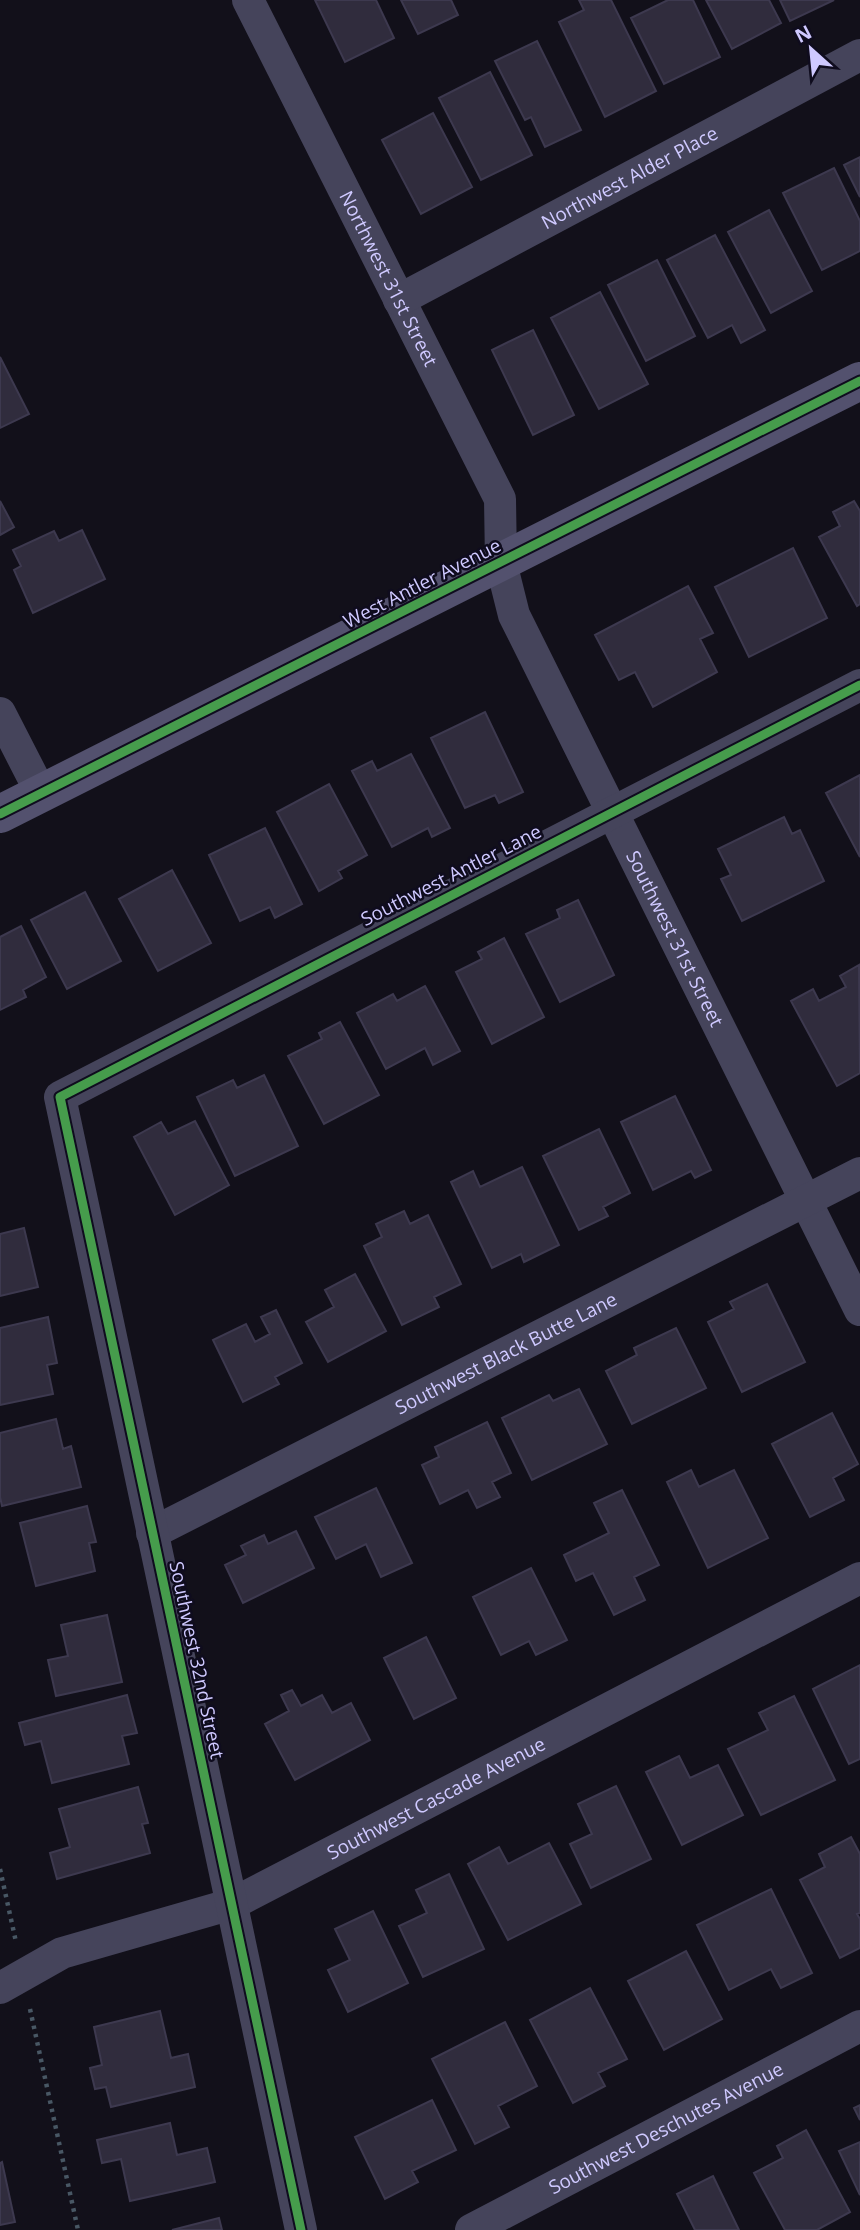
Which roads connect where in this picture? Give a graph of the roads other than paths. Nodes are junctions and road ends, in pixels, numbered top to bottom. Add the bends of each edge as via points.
1 (248, 0) edge
2 (860, 55) edge
3 (399, 300) junction
4 (860, 382) edge
5 (501, 563) junction
6 (860, 685) edge
7 (0, 713) edge
8 (41, 793) junction
9 (611, 812) junction
10 (0, 814) edge
11 (60, 1097) joint
12 (860, 1173) edge
13 (807, 1200) junction
14 (860, 1310) edge
15 (152, 1533) junction
16 (860, 1578) edge
17 (232, 1904) junction
18 (11, 1981) edge
19 (860, 2026) edge
20 (301, 2230) edge
21 (471, 2230) edge

1 - 3 street, Northwest 31st Street
2 - 3 street, Northwest Alder Place
3 - 5 street, Northwest 31st Street via 500,499
4 - 5 street, West Antler Avenue
5 - 8 street, West Antler Avenue
5 - 9 street, Southwest 31st Street via 514,615
6 - 9 street, Southwest Antler Lane
7 - 8 street
8 - 10 street, West Antler Avenue
9 - 11 street, Southwest Antler Lane
9 - 13 street, Southwest 31st Street
11 - 15 street, Southwest 32nd Street
12 - 13 street, Southwest Black Butte Lane
13 - 14 street, Southwest 31st Street
13 - 15 street, Southwest Black Butte Lane
15 - 17 street, Southwest 32nd Street
16 - 17 street, Southwest Cascade Avenue
17 - 18 street, Southwest Cascade Avenue via 62,1953
17 - 20 street, Southwest 32nd Street
19 - 21 street, Southwest Deschutes Avenue

